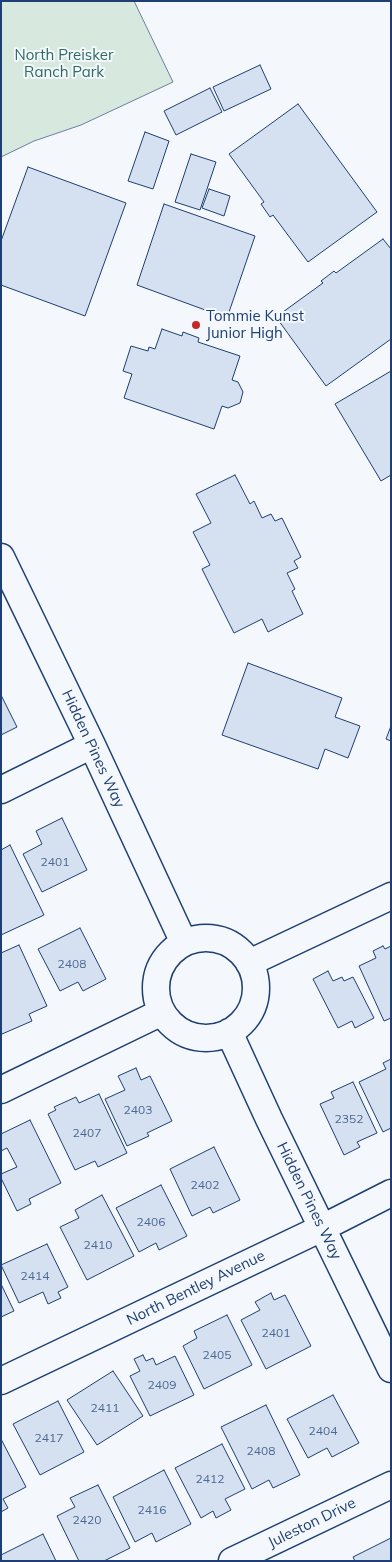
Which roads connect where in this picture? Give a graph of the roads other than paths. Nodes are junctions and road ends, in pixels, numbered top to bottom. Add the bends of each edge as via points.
1 (1, 556) edge
2 (92, 745) junction
3 (1, 790) edge
4 (391, 896) edge
5 (184, 943) junction
6 (249, 963) junction
7 (162, 1012) junction
8 (229, 1032) junction
9 (1, 1090) edge
10 (391, 1193) edge
11 (322, 1228) junction
12 (391, 1369) edge
13 (1, 1381) edge
14 (391, 1485) edge
15 (232, 1561) edge

1 - 2 street, Hidden Pines Way
2 - 3 street
2 - 5 street, Hidden Pines Way
4 - 6 street
5 - 6 street via 198,938 220,940 240,951
5 - 7 street via 161,965 157,997
6 - 8 street via 256,989 254,1002 240,1024
7 - 8 street via 184,1033 214,1037
7 - 9 street
8 - 11 street, Hidden Pines Way
10 - 11 street, North Bentley Avenue
11 - 12 street, Hidden Pines Way
11 - 13 street, North Bentley Avenue
14 - 15 street, Juleston Drive

